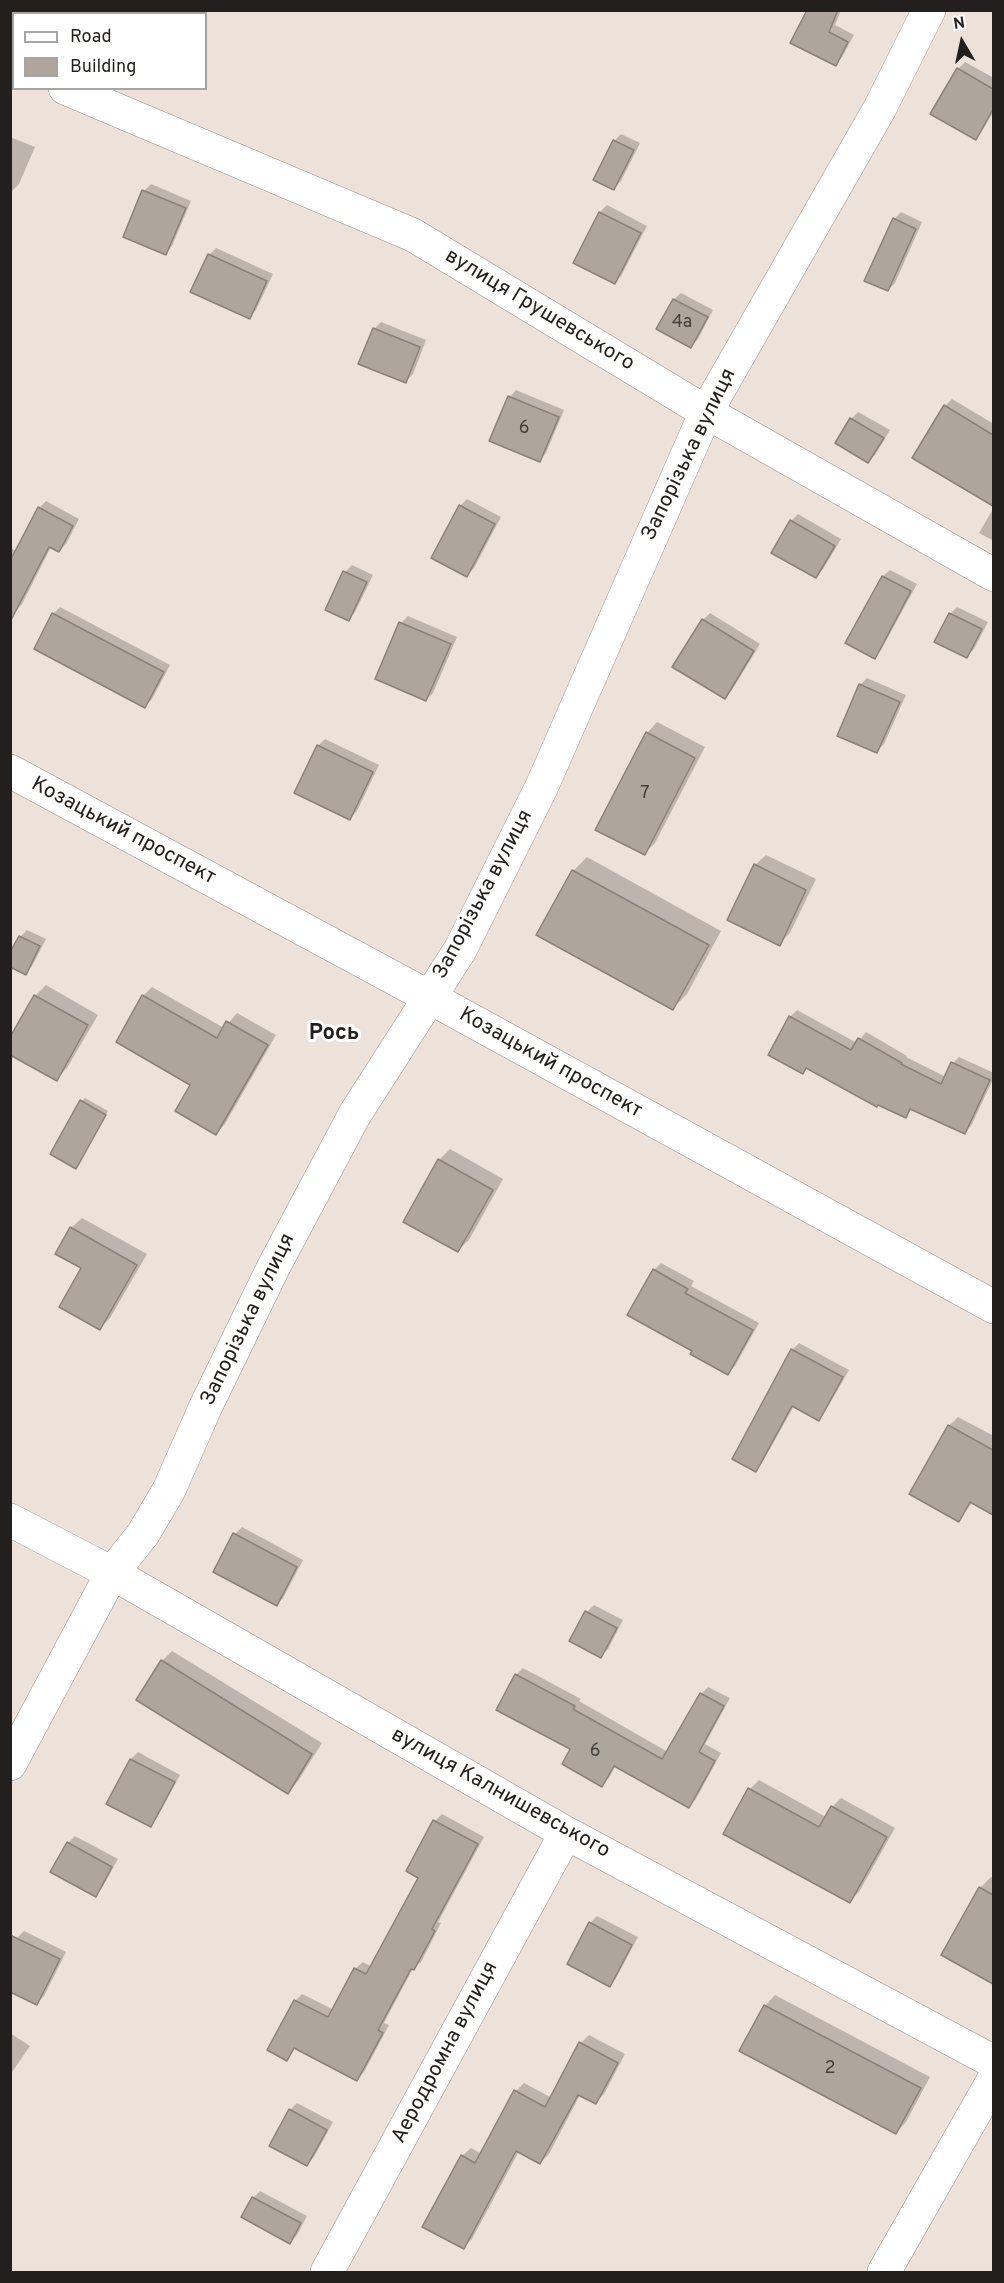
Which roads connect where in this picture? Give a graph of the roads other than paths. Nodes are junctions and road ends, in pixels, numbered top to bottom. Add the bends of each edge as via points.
1 (929, 10) edge
2 (70, 90) edge
3 (706, 412) junction
4 (993, 575) edge
5 (10, 771) edge
6 (429, 997) junction
7 (993, 1307) edge
8 (10, 1520) edge
9 (112, 1573) junction
10 (10, 1764) edge
11 (566, 1833) junction
12 (993, 2062) edge
13 (993, 2079) edge
14 (327, 2272) edge
15 (884, 2272) edge

1 - 3 street, Запорізька вулиця via 880,108
2 - 3 street, вулиця Грушевського via 413,235
3 - 4 street, вулиця Грушевського
3 - 6 street, Запорізька вулиця via 543,786 460,950
5 - 6 street, Козацький проспект
6 - 7 street, Козацький проспект
6 - 9 street, Запорізька вулиця via 355,1114 273,1268 169,1490 143,1534
8 - 9 street, вулиця Калнишевського
9 - 10 street, Запорізька вулиця
9 - 11 street, вулиця Калнишевського
11 - 12 street, вулиця Калнишевського
11 - 14 street, Аеродромна вулиця
13 - 15 street

